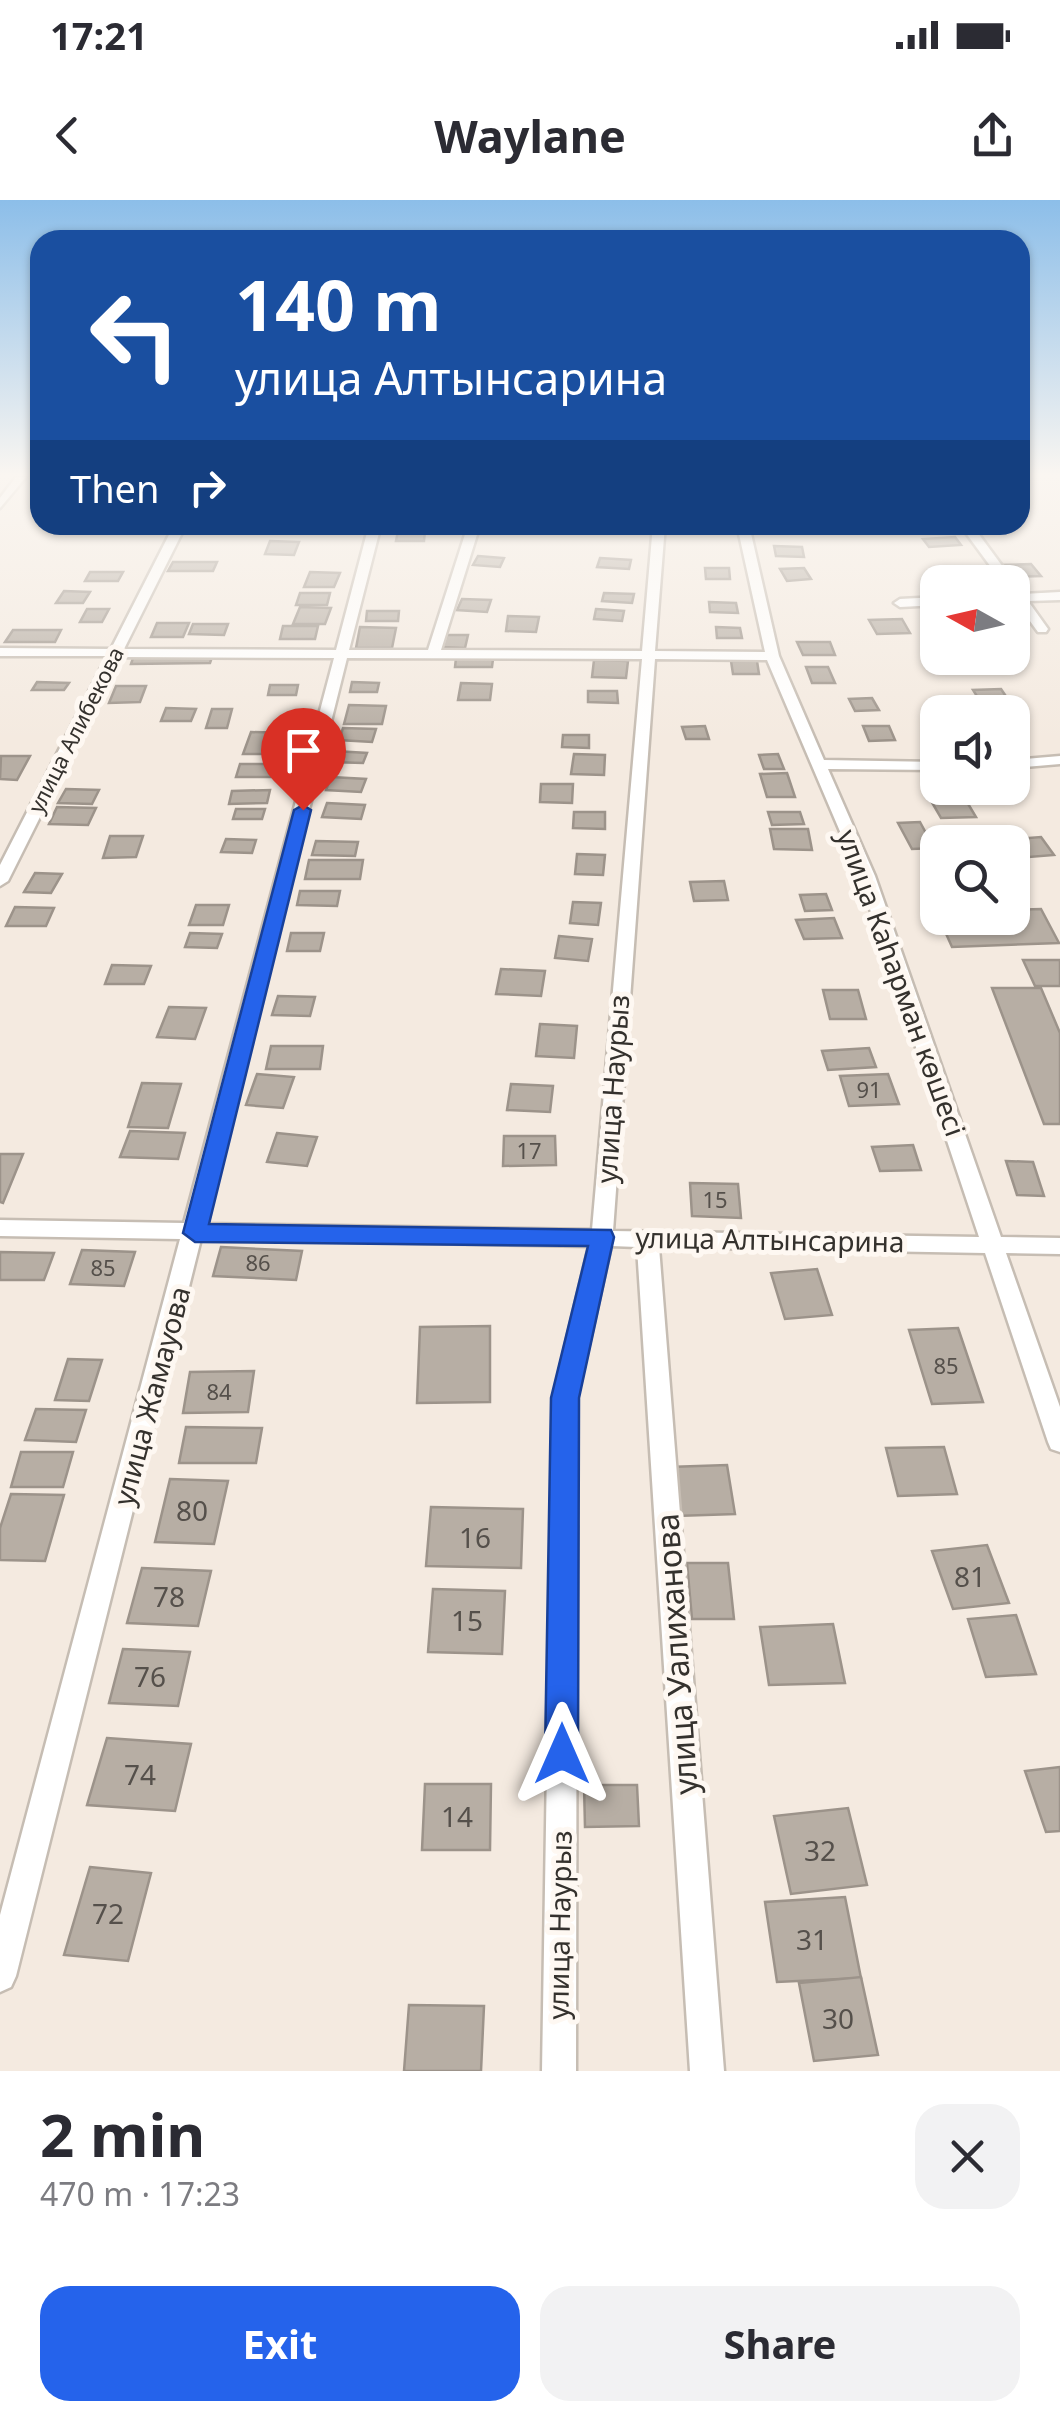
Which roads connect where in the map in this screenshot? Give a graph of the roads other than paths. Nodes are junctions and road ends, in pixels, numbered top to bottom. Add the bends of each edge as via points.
1 (160, 564) edge
2 (365, 564) edge
3 (461, 564) edge
4 (655, 564) edge
5 (752, 564) edge
6 (1030, 593) edge
7 (1060, 596) edge
8 (920, 602) edge
9 (900, 603) dead end
10 (1030, 614) edge
11 (1042, 630) dead end
12 (0, 652) edge
13 (115, 653) junction
14 (342, 656) junction
15 (432, 656) junction
16 (647, 656) junction
17 (772, 656) junction
18 (1060, 760) edge
19 (1030, 762) edge
20 (818, 764) junction
21 (920, 766) edge
22 (0, 881) edge
23 (0, 1228) edge
24 (195, 1233) junction
25 (602, 1237) junction
26 (647, 1238) junction
27 (992, 1244) junction
28 (1060, 1246) edge
29 (1060, 1442) edge
30 (0, 1976) edge
31 (559, 2071) edge
32 (708, 2071) edge

1 - 13 street, улица Алибекова
2 - 14 street, улица Жамауова
3 - 15 street
4 - 16 street, улица Наурыз
5 - 17 street, улица Каһарман көшесі
6 - 7 street
8 - 9 street
10 - 11 street
12 - 13 street
13 - 14 street
13 - 22 street, улица Алибекова
14 - 15 street
14 - 24 street, улица Жамауова
15 - 16 street
16 - 17 street
16 - 25 street, улица Наурыз
17 - 20 street, улица Каһарман көшесі
18 - 19 street
20 - 21 street
20 - 27 street, улица Каһарман көшесі via 867,876
23 - 24 street, улица Алтынсарина
24 - 25 street, улица Алтынсарина
24 - 30 street, улица Жамауова
25 - 26 street, улица Алтынсарина
25 - 31 street, улица Наурыз via 565,1398
26 - 27 street, улица Алтынсарина
26 - 32 street, улица Уалиханова
27 - 28 street, улица Алтынсарина
27 - 29 street, улица Каһарман көшесі

